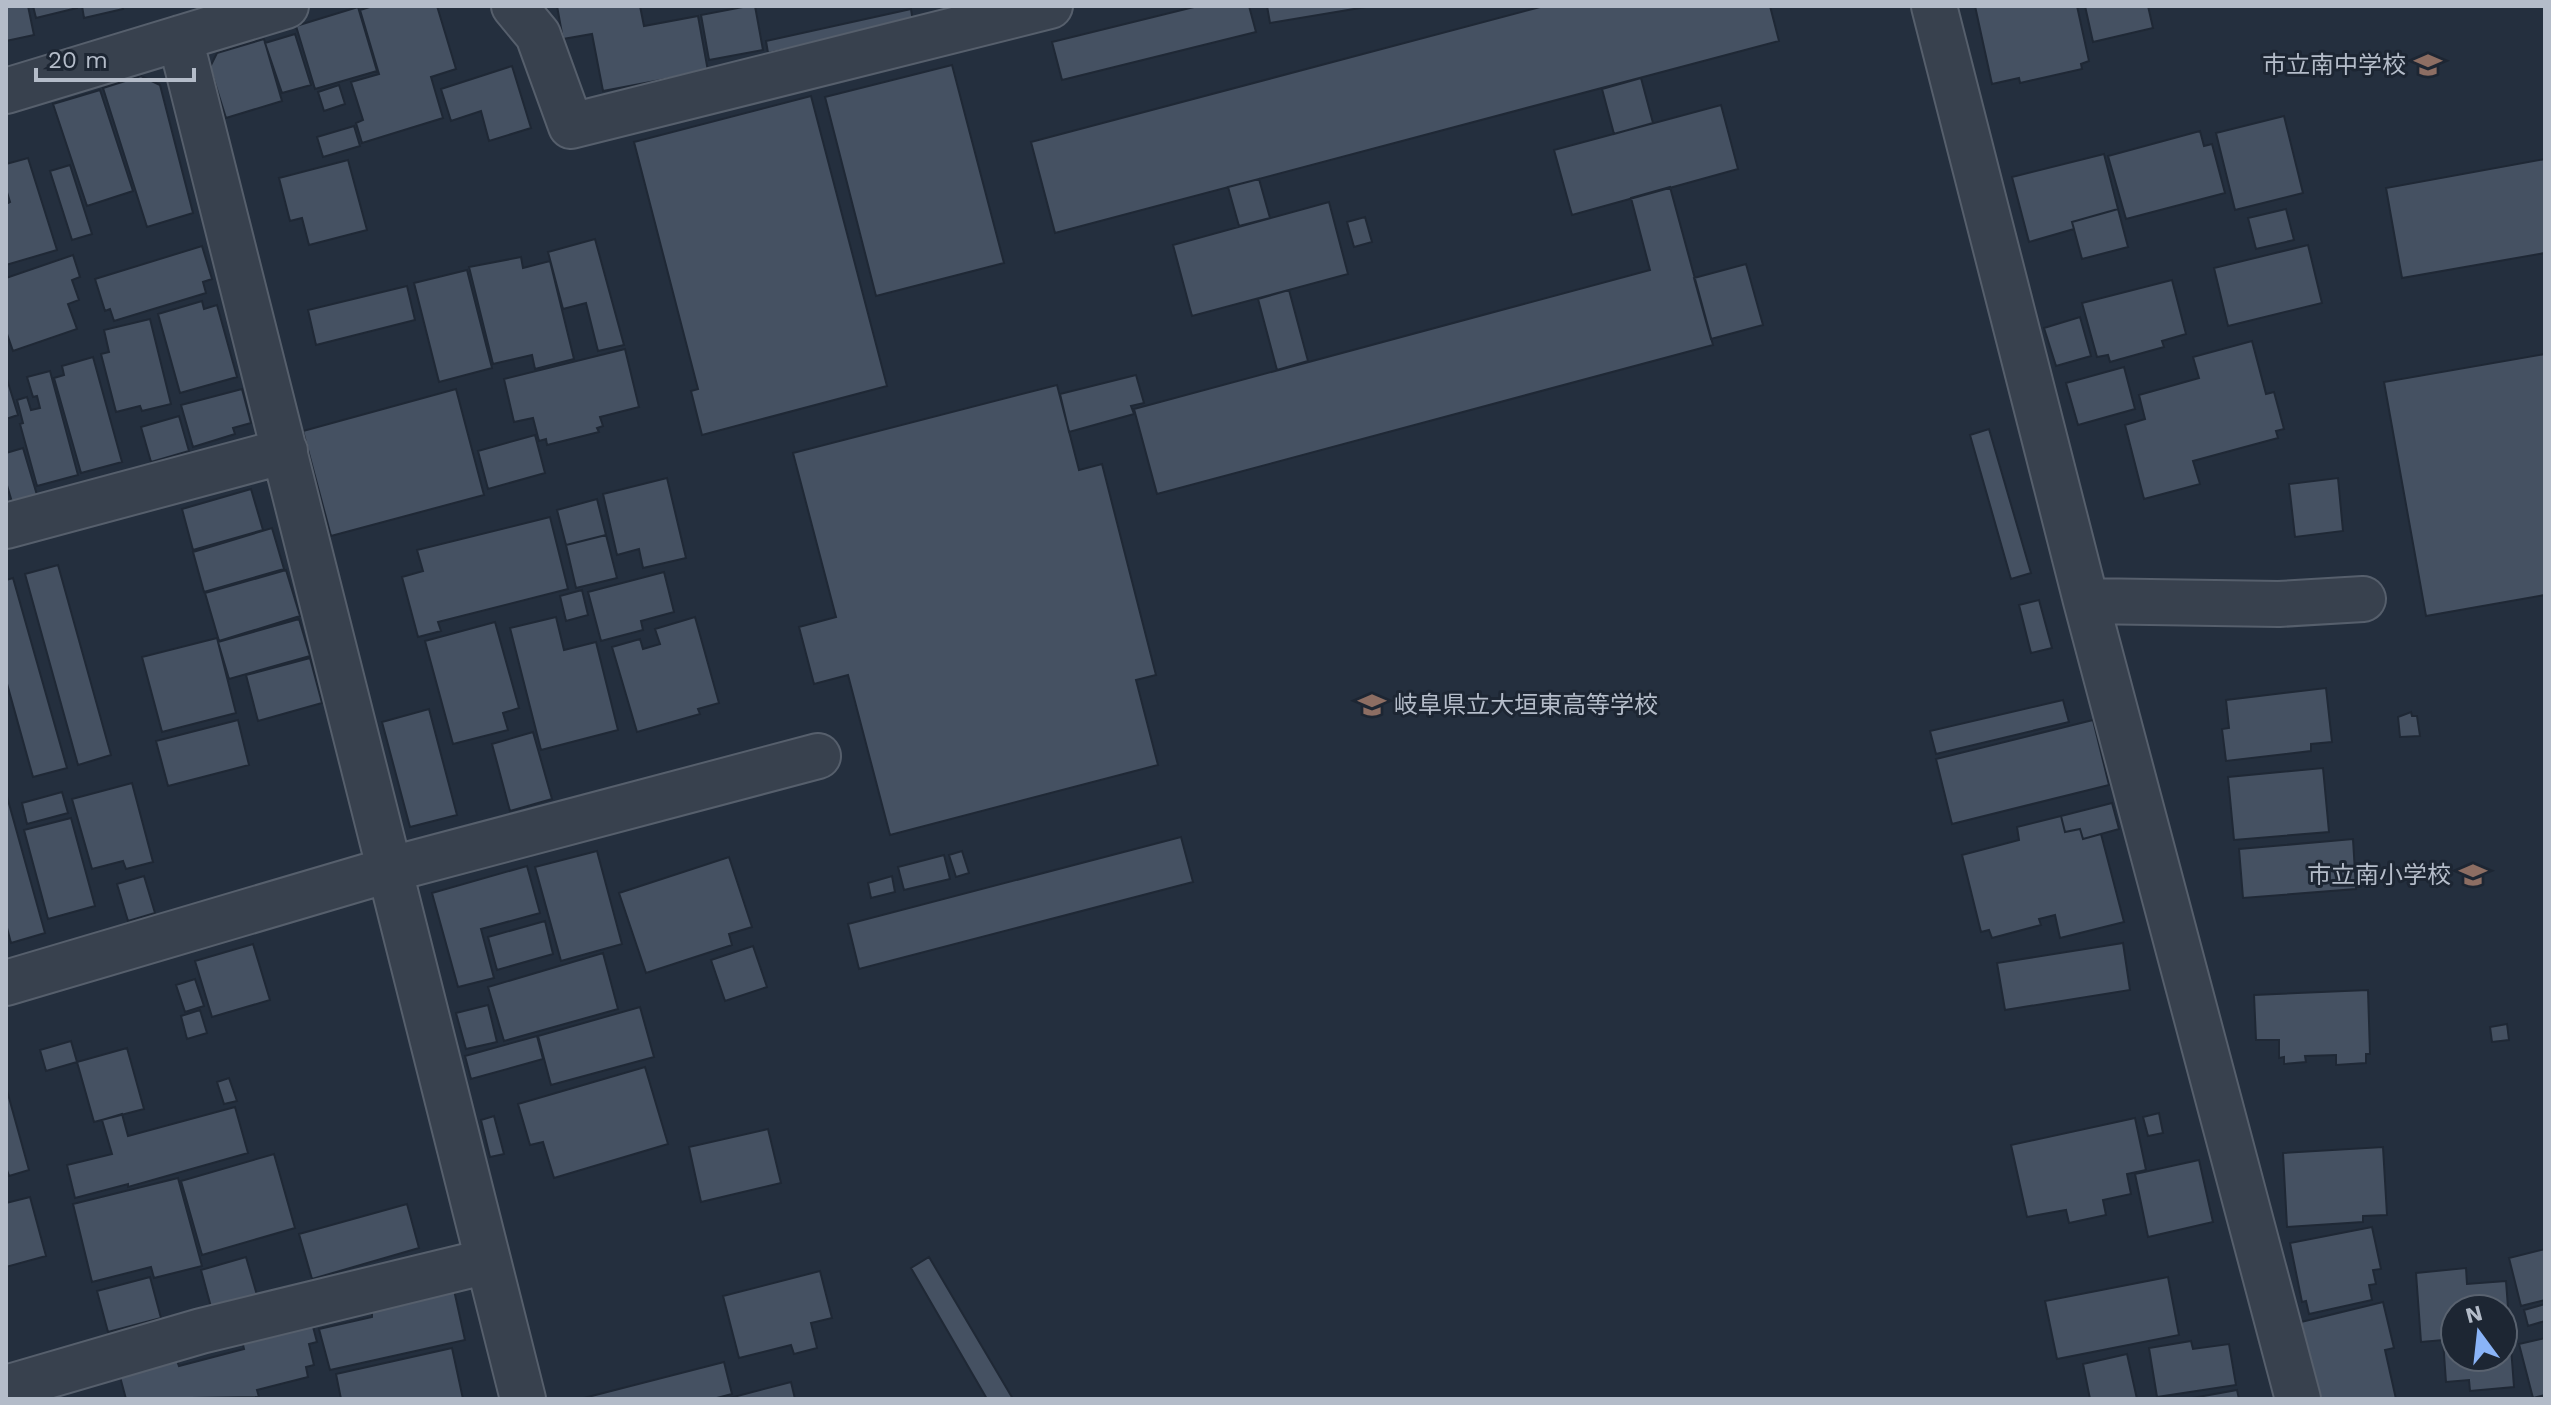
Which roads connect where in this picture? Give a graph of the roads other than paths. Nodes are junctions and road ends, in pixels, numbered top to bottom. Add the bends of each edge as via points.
1 (286, 6) edge
2 (514, 6) edge
3 (1050, 6) edge
4 (1934, 6) edge
5 (180, 38) junction
6 (6, 91) edge
7 (285, 451) junction
8 (6, 526) edge
9 (2363, 599) dead end
10 (2086, 601) junction
11 (818, 756) dead end
12 (388, 870) junction
13 (6, 983) edge
14 (488, 1261) junction
15 (6, 1388) edge
16 (523, 1399) edge
17 (2298, 1399) edge

1 - 5 street
2 - 3 street via 538,35 571,126
4 - 10 street
5 - 6 street
5 - 7 street
7 - 8 street
7 - 12 street
9 - 10 street via 2279,604
10 - 17 street
11 - 12 street
12 - 13 street
12 - 14 street
14 - 15 street via 201,1331
14 - 16 street

